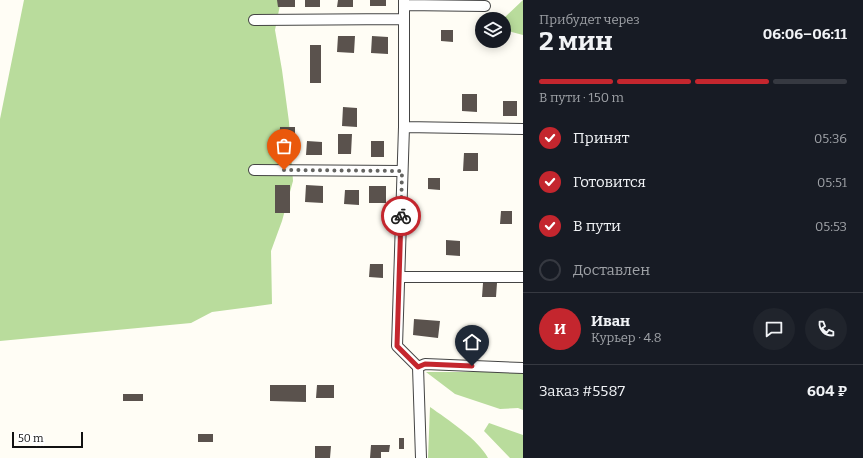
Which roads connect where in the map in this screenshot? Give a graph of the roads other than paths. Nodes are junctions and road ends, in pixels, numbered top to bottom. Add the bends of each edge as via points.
1 (404, 2) edge
2 (485, 6) dead end
3 (404, 19) junction
4 (254, 20) dead end
5 (404, 127) junction
6 (523, 129) edge
7 (254, 170) dead end
8 (402, 171) junction
9 (400, 277) junction
10 (523, 277) edge
11 (418, 367) junction
12 (523, 368) edge
13 (421, 458) edge

1 - 2 street
1 - 3 street
3 - 4 street
3 - 5 street
5 - 6 street
5 - 8 street
7 - 8 street
8 - 9 street
9 - 10 street
9 - 11 street via 397,346
11 - 12 street via 425,364
11 - 13 street

